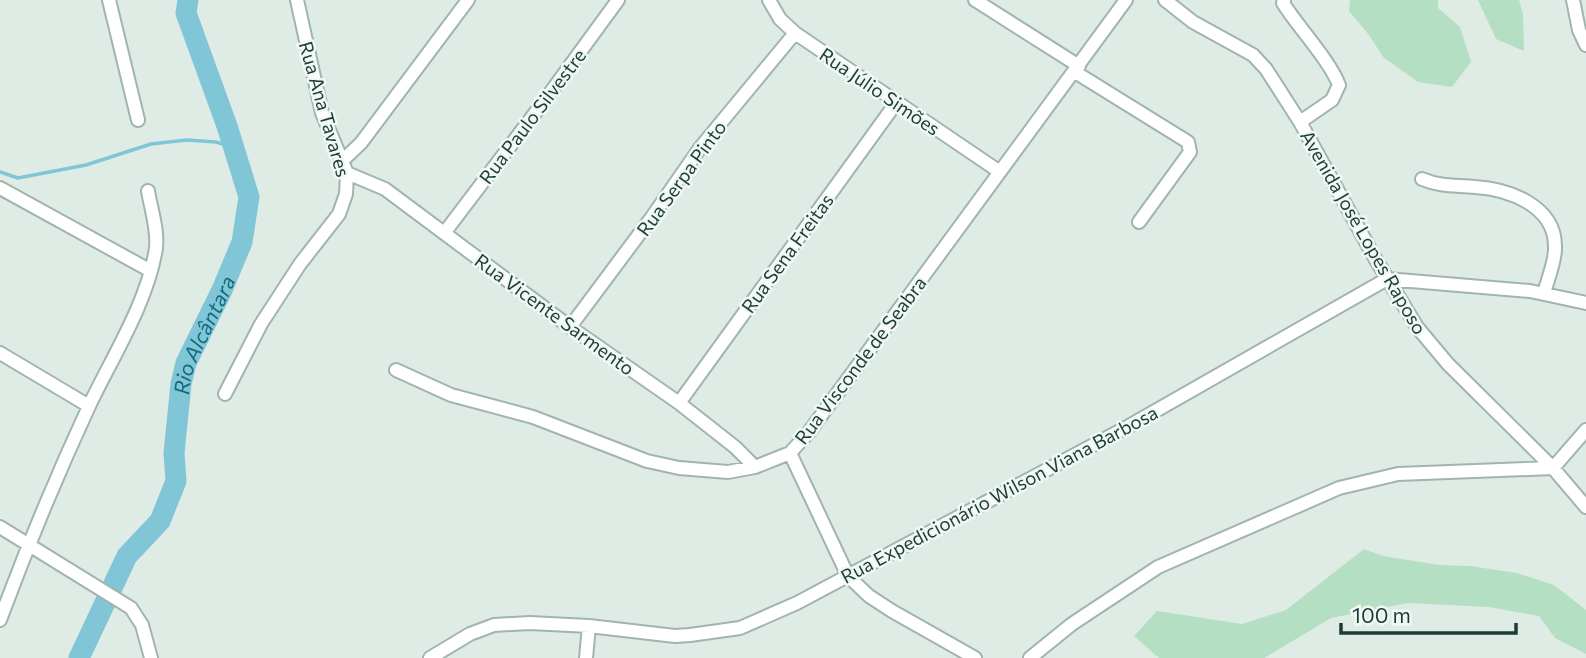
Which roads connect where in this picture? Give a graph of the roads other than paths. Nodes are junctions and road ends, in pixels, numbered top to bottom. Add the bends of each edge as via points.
1 (109, 0) edge
2 (297, 0) edge
3 (468, 0) edge
4 (618, 0) edge
5 (769, 0) edge
6 (975, 0) edge
7 (1126, 0) edge
8 (1165, 0) edge
9 (1573, 0) edge
10 (1283, 1) edge
11 (795, 33) junction
12 (1586, 45) edge
13 (1077, 69) junction
14 (896, 103) junction
15 (138, 120) dead end
16 (1300, 122) junction
17 (344, 167) junction
18 (1000, 172) junction
19 (1422, 179) dead end
20 (0, 188) edge
21 (148, 191) dead end
22 (1139, 222) dead end
23 (445, 232) junction
24 (151, 271) junction
25 (1387, 279) junction
26 (1544, 294) junction
27 (1586, 303) edge
28 (570, 327) junction
29 (0, 353) edge
30 (396, 370) dead end
31 (225, 394) dead end
32 (679, 403) junction
33 (89, 406) junction
34 (1586, 430) edge
35 (790, 453) junction
36 (755, 467) junction
37 (1553, 468) junction
38 (1586, 507) edge
39 (0, 527) edge
40 (28, 544) junction
41 (848, 576) junction
42 (0, 620) edge
43 (589, 626) junction
44 (151, 658) edge
45 (430, 658) edge
46 (586, 658) edge
47 (975, 658) edge
48 (1030, 658) edge

1 - 15 street
2 - 17 street, Rua Ana Tavares via 322,114
3 - 17 street
4 - 23 street, Rua Paulo Silvestre
5 - 11 street, Rua Júlio Simões
6 - 13 street
7 - 13 street, Rua Visconde de Seabra
8 - 16 street, Avenida José Lopes Raposo via 1193,22 1253,55
9 - 12 street
10 - 16 street via 1339,85 1332,100
11 - 14 street, Rua Júlio Simões
11 - 28 street, Rua Serpa Pinto via 700,148
13 - 18 street, Rua Visconde de Seabra
13 - 22 street via 1188,142 1190,152
14 - 18 street, Rua Júlio Simões
14 - 32 street, Rua Sena Freitas
16 - 25 street, Avenida José Lopes Raposo
17 - 23 street, Rua Vicente Sarmento via 385,188
17 - 31 street, Rua Ana Tavares via 346,194 339,214 291,276
18 - 35 street, Rua Visconde de Seabra
19 - 26 street via 1436,185 1506,192 1528,201 1542,214 1556,248
20 - 24 street
21 - 24 street via 157,242
23 - 28 street, Rua Vicente Sarmento
24 - 33 street
25 - 26 street
25 - 37 street, Avenida José Lopes Raposo via 1417,327 1448,364
25 - 41 street, Rua Expedicionário Wilson Viana Barbosa via 1129,426
26 - 27 street
28 - 32 street, Rua Vicente Sarmento
29 - 33 street
30 - 36 street, Rua Visconde de Seabra via 451,395 533,418 647,461 704,471
32 - 36 street, Rua Vicente Sarmento
33 - 40 street
34 - 37 street
35 - 36 street, Rua Visconde de Seabra
35 - 41 street
37 - 38 street, Avenida José Lopes Raposo
37 - 48 street via 1398,474 1339,488 1158,567
39 - 40 street
40 - 42 street
40 - 44 street via 118,598 137,615
41 - 43 street, Rua Expedicionário Wilson Viana Barbosa via 740,628 675,636
41 - 47 street via 892,611
43 - 45 street, Rua Expedicionário Wilson Viana Barbosa via 494,625
43 - 46 street

